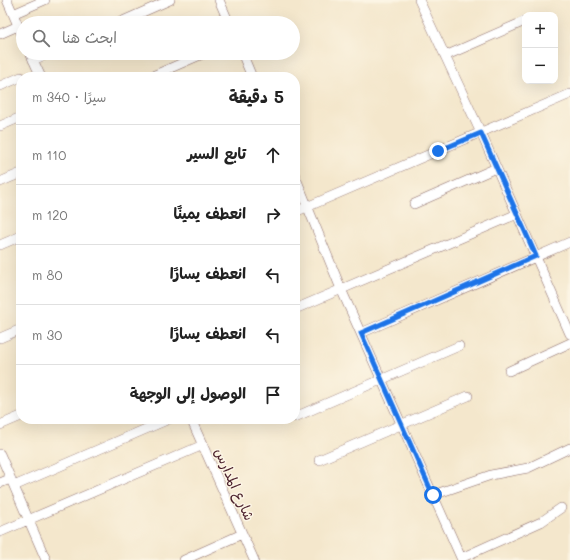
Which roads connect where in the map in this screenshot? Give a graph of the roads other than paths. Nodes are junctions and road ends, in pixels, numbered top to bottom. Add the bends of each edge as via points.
1 (7, 0) edge
2 (45, 0) edge
3 (170, 0) edge
4 (219, 0) edge
5 (419, 0) edge
6 (13, 14) junction
7 (134, 16) edge
8 (226, 16) edge
9 (16, 21) edge
10 (522, 22) edge
11 (16, 27) edge
12 (0, 34) edge
13 (445, 56) junction
14 (33, 60) edge
15 (189, 60) edge
16 (244, 60) edge
17 (38, 72) edge
18 (161, 72) edge
19 (249, 72) edge
20 (16, 79) edge
21 (0, 86) edge
22 (570, 94) edge
23 (16, 119) edge
24 (0, 126) edge
25 (481, 133) junction
26 (496, 168) junction
27 (16, 175) edge
28 (0, 182) edge
29 (300, 188) edge
30 (414, 204) dead end
31 (308, 206) junction
32 (300, 210) edge
33 (516, 214) junction
34 (16, 238) edge
35 (570, 242) edge
36 (0, 245) edge
37 (536, 256) junction
38 (341, 289) junction
39 (300, 307) edge
40 (16, 331) edge
41 (361, 333) junction
42 (570, 334) edge
43 (0, 338) edge
44 (570, 343) edge
45 (459, 346) dead end
46 (509, 371) dead end
47 (382, 379) junction
48 (468, 396) dead end
49 (300, 415) edge
50 (16, 418) edge
51 (157, 424) edge
52 (193, 424) edge
53 (0, 425) edge
54 (402, 425) junction
55 (203, 445) junction
56 (570, 448) edge
57 (0, 454) edge
58 (319, 460) dead end
59 (12, 482) junction
60 (0, 483) edge
61 (433, 495) junction
62 (561, 508) dead end
63 (29, 520) junction
64 (0, 532) edge
65 (242, 534) junction
66 (461, 559) edge
67 (46, 560) edge
68 (184, 560) edge
69 (254, 560) edge

1 - 6 street
2 - 6 street
3 - 7 street
4 - 8 street
5 - 13 street
6 - 9 street
10 - 13 street
11 - 12 street
13 - 25 street
14 - 17 street
15 - 18 street
16 - 19 street
20 - 21 street
22 - 25 street
23 - 24 street
25 - 26 street
25 - 31 street
26 - 30 street
26 - 33 street
27 - 28 street
29 - 31 street
31 - 32 street
31 - 38 street
33 - 37 street
33 - 38 street
34 - 36 street
35 - 37 street
37 - 41 street
37 - 42 street
38 - 39 street
38 - 41 street
40 - 43 street
41 - 47 street
44 - 46 street
45 - 47 street
47 - 49 street
47 - 54 street
48 - 54 street
50 - 53 street
51 - 59 street
52 - 55 street, شارع المدارس
54 - 58 street
54 - 61 street
55 - 63 street
55 - 65 street, شارع المدارس
56 - 61 street via 528,468 491,475
57 - 59 street
59 - 60 street
59 - 63 street
61 - 66 street
62 - 66 street via 542,522
63 - 64 street
63 - 67 street
65 - 68 street
65 - 69 street, شارع المدارس

